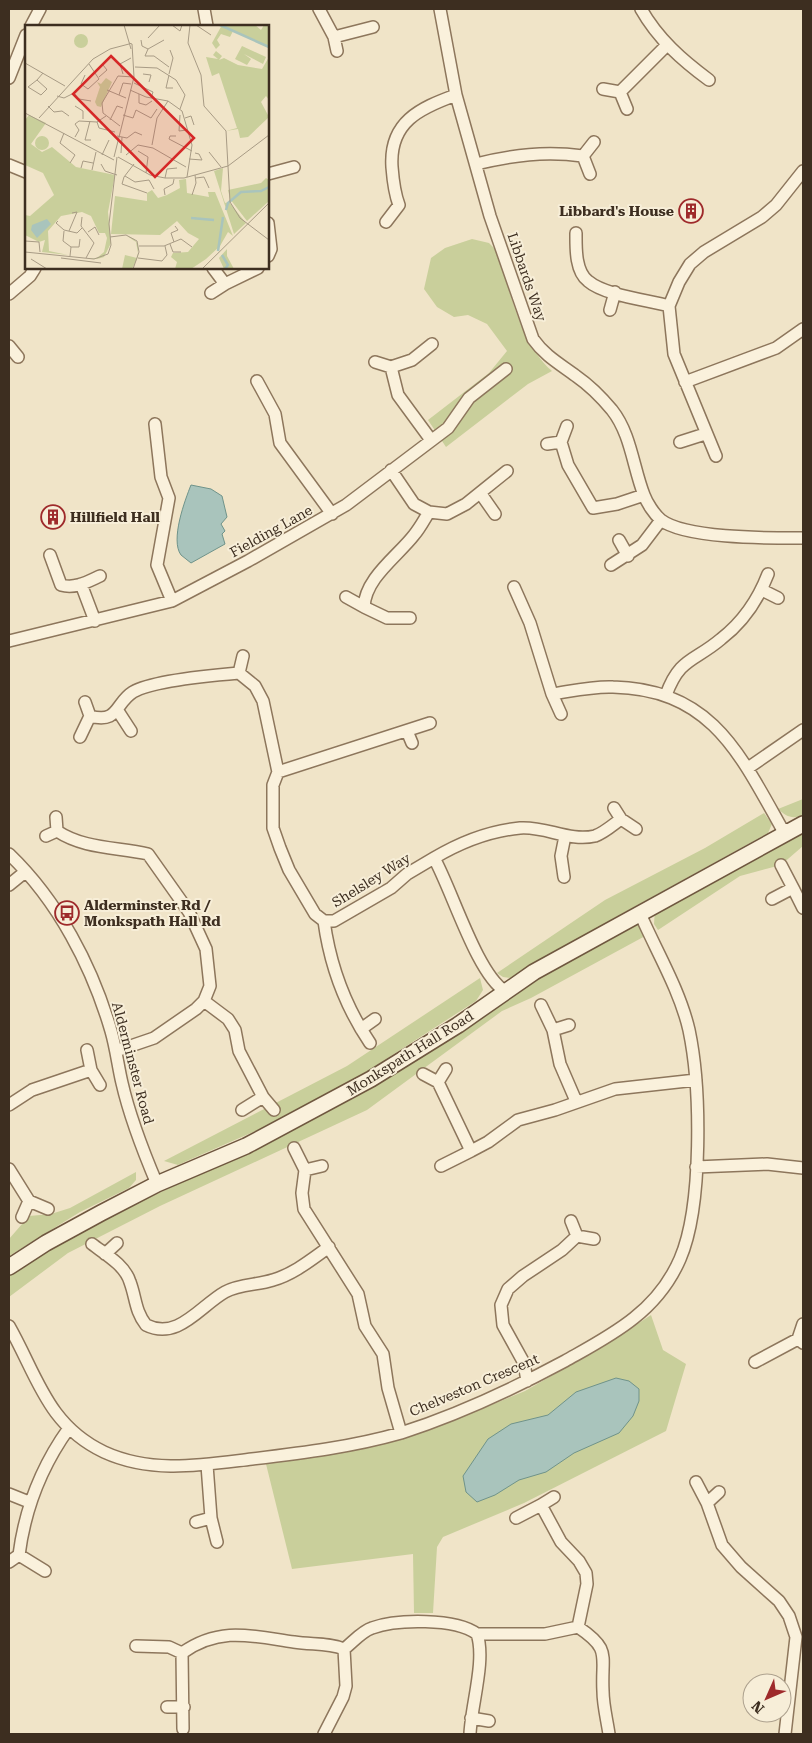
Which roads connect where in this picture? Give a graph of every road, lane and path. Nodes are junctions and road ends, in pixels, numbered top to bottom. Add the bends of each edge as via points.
1 (40, 9) edge
2 (204, 9) edge
3 (320, 9) edge
4 (440, 9) edge
5 (641, 9) edge
6 (32, 25) edge
7 (207, 25) edge
8 (373, 27) dead end
9 (334, 36) junction
10 (25, 38) edge
11 (667, 45) junction
12 (337, 51) dead end
13 (9, 78) edge
14 (709, 80) dead end
15 (604, 89) dead end
16 (620, 92) junction
17 (456, 95) junction
18 (626, 109) dead end
19 (594, 142) dead end
20 (583, 156) junction
21 (476, 164) junction
22 (9, 166) edge
23 (294, 167) dead end
24 (803, 171) edge
25 (25, 172) edge
26 (269, 174) edge
27 (590, 174) dead end
28 (386, 222) dead end
29 (269, 232) edge
30 (576, 233) dead end
31 (269, 254) edge
32 (34, 269) edge
33 (215, 269) edge
34 (256, 269) edge
35 (225, 284) junction
36 (615, 292) junction
37 (211, 293) dead end
38 (9, 294) edge
39 (669, 306) junction
40 (610, 310) dead end
41 (803, 330) edge
42 (432, 344) dead end
43 (9, 346) edge
44 (18, 357) dead end
45 (375, 362) dead end
46 (391, 367) junction
47 (506, 369) dead end
48 (257, 380) dead end
49 (685, 382) junction
50 (282, 399) dead end
51 (272, 405) junction
52 (154, 424) dead end
53 (567, 426) dead end
54 (705, 434) junction
55 (431, 440) junction
56 (561, 442) junction
57 (680, 442) dead end
58 (547, 444) dead end
59 (716, 456) dead end
60 (391, 470) junction
61 (507, 471) dead end
62 (481, 494) junction
63 (644, 495) junction
64 (429, 512) junction
65 (332, 514) junction
66 (495, 514) dead end
67 (661, 520) junction
68 (803, 538) edge
69 (618, 540) dead end
70 (50, 555) dead end
71 (628, 556) junction
72 (611, 565) dead end
73 (768, 574) dead end
74 (100, 576) dead end
75 (81, 584) junction
76 (514, 587) dead end
77 (762, 590) junction
78 (346, 597) dead end
79 (778, 598) dead end
80 (172, 601) junction
81 (364, 607) junction
82 (410, 618) dead end
83 (95, 622) junction
84 (9, 641) edge
85 (243, 656) dead end
86 (239, 673) junction
87 (552, 694) junction
88 (666, 695) junction
89 (85, 702) dead end
90 (118, 712) junction
91 (561, 714) dead end
92 (90, 716) junction
93 (430, 723) dead end
94 (803, 730) edge
95 (131, 731) dead end
96 (407, 731) junction
97 (80, 737) dead end
98 (412, 743) dead end
99 (748, 768) junction
100 (278, 772) junction
101 (614, 808) dead end
102 (56, 817) dead end
103 (621, 819) junction
104 (803, 824) edge
105 (636, 829) dead end
106 (788, 831) junction
107 (565, 836) junction
108 (9, 854) edge
109 (434, 858) junction
110 (781, 865) dead end
111 (25, 872) junction
112 (564, 877) dead end
113 (9, 884) edge
114 (792, 888) junction
115 (772, 899) dead end
116 (803, 908) edge
117 (643, 911) junction
118 (324, 921) junction
119 (505, 991) junction
120 (204, 1001) junction
121 (541, 1005) dead end
122 (374, 1019) dead end
123 (569, 1025) dead end
124 (361, 1029) junction
125 (553, 1030) junction
126 (370, 1043) dead end
127 (86, 1050) dead end
128 (116, 1051) junction
129 (446, 1068) dead end
130 (90, 1070) junction
131 (423, 1074) dead end
132 (696, 1080) junction
133 (438, 1082) junction
134 (100, 1085) dead end
135 (263, 1097) junction
136 (576, 1101) junction
137 (9, 1105) edge
138 (242, 1110) dead end
139 (274, 1110) dead end
140 (294, 1148) dead end
141 (471, 1151) junction
142 (322, 1166) dead end
143 (441, 1166) dead end
144 (696, 1167) junction
145 (803, 1168) edge
146 (9, 1169) edge
147 (305, 1170) junction
148 (157, 1184) junction
149 (29, 1201) junction
150 (48, 1209) dead end
151 (22, 1216) dead end
152 (571, 1221) dead end
153 (577, 1236) junction
154 (594, 1239) dead end
155 (117, 1243) dead end
156 (92, 1244) dead end
157 (329, 1247) junction
158 (104, 1254) junction
159 (9, 1268) edge
160 (803, 1324) edge
161 (9, 1326) edge
162 (800, 1342) edge
163 (755, 1362) dead end
164 (527, 1382) junction
165 (68, 1428) junction
166 (401, 1432) junction
167 (207, 1465) junction
168 (696, 1482) dead end
169 (719, 1492) dead end
170 (9, 1494) edge
171 (554, 1497) dead end
172 (30, 1502) junction
173 (707, 1503) junction
174 (541, 1505) junction
175 (211, 1518) junction
176 (516, 1518) dead end
177 (196, 1522) dead end
178 (217, 1542) dead end
179 (19, 1555) junction
180 (9, 1562) edge
181 (45, 1571) dead end
182 (578, 1627) junction
183 (477, 1634) junction
184 (136, 1646) dead end
185 (344, 1650) junction
186 (182, 1653) junction
187 (167, 1707) dead end
188 (184, 1707) junction
189 (471, 1718) junction
190 (488, 1721) dead end
191 (183, 1729) dead end
192 (324, 1734) edge
193 (470, 1734) edge
194 (609, 1734) edge
195 (785, 1734) edge

1 - 6 street
2 - 7 street
3 - 9 street
4 - 17 street, Libbards Way
5 - 11 street
8 - 9 street
9 - 12 street
10 - 13 street
11 - 14 street
11 - 16 street
15 - 16 street
16 - 18 street
17 - 21 street, Libbards Way
17 - 28 street via 427,106 412,116 397,133 391,159 393,184 405,205
19 - 20 street
20 - 21 street via 538,153
20 - 27 street
21 - 63 street, Libbards Way via 490,216 533,339 541,351 576,375 612,410 624,430
22 - 25 street
23 - 26 street
24 - 39 street via 762,217 690,264
29 - 31 street
30 - 36 street via 576,252 584,276
32 - 38 street
33 - 35 street
34 - 35 street
35 - 37 street
36 - 39 street
36 - 40 street
39 - 49 street via 674,354
41 - 49 street via 776,348
42 - 46 street via 412,360
43 - 44 street
45 - 46 street
46 - 55 street via 398,394
47 - 55 street, Fielding Lane via 469,398 448,428
48 - 51 street
49 - 54 street
50 - 51 street
51 - 65 street via 280,443
52 - 80 street via 161,477 169,498 158,565
53 - 56 street
54 - 57 street
54 - 59 street
55 - 60 street, Fielding Lane
56 - 58 street
56 - 63 street via 568,465 593,508
60 - 64 street via 414,504
60 - 65 street, Fielding Lane
61 - 62 street
62 - 64 street via 447,514
62 - 66 street
63 - 67 street, Libbards Way
64 - 81 street via 415,534 377,576 364,598
65 - 80 street, Fielding Lane
67 - 68 street via 706,534
67 - 71 street via 642,545
69 - 71 street
70 - 75 street via 61,585
71 - 72 street
73 - 77 street
74 - 75 street
75 - 83 street
76 - 87 street via 530,623
77 - 79 street
77 - 88 street via 748,613 721,639 680,667
78 - 81 street
80 - 83 street, Fielding Lane
81 - 82 street via 387,618
83 - 84 street, Fielding Lane
85 - 86 street
86 - 90 street via 201,677 134,692
86 - 100 street, Shelsley Way via 254,686 263,700
87 - 88 street via 611,687
87 - 91 street
88 - 99 street via 696,710 718,728
89 - 92 street
90 - 92 street via 97,718
90 - 95 street
92 - 97 street
93 - 96 street
94 - 99 street
96 - 98 street
96 - 100 street
99 - 106 street via 781,827
100 - 118 street, Shelsley Way via 274,784 273,828 289,870 315,914
101 - 103 street
102 - 120 street via 51,833 91,846 150,848 165,881 190,912 206,950 210,986
103 - 105 street
103 - 107 street, Shelsley Way via 596,836
104 - 106 street, Monkspath Hall Road
106 - 117 street, Monkspath Hall Road
107 - 109 street, Shelsley Way via 521,828 479,836
107 - 112 street via 561,856
108 - 111 street, Alderminster Road
109 - 118 street, Shelsley Way via 365,904 334,921
109 - 119 street via 447,881 471,941 496,986
110 - 114 street
111 - 113 street
111 - 128 street, Alderminster Road via 76,943 105,1011
114 - 115 street
114 - 116 street
117 - 119 street, Monkspath Hall Road
117 - 132 street, Chelveston Crescent via 642,918 666,966 688,1028
118 - 124 street via 326,940 344,998
119 - 148 street, Monkspath Hall Road via 371,1079 246,1146
120 - 128 street via 154,1038
120 - 135 street via 228,1019 235,1030 240,1051
121 - 125 street
122 - 124 street
123 - 125 street
124 - 126 street
125 - 136 street via 560,1064
127 - 130 street
128 - 148 street, Alderminster Road via 129,1109
129 - 133 street
130 - 134 street
130 - 137 street via 32,1090
131 - 133 street
132 - 136 street via 615,1088
132 - 144 street, Chelveston Crescent
133 - 141 street
135 - 138 street
135 - 139 street
136 - 141 street via 518,1120
140 - 147 street
141 - 143 street
142 - 147 street
144 - 145 street via 767,1164
144 - 164 street, Chelveston Crescent via 691,1227 679,1260 660,1292 634,1318 601,1341
146 - 149 street
147 - 157 street via 304,1209
148 - 159 street, Monkspath Hall Road via 73,1228
149 - 150 street
149 - 151 street
152 - 153 street
153 - 154 street
153 - 164 street via 508,1289 501,1305 503,1325 524,1363
155 - 158 street
156 - 158 street
157 - 158 street via 288,1274 225,1292 191,1318 163,1330 146,1325 140,1318 124,1270
157 - 166 street via 358,1294 365,1326 383,1354 388,1388
160 - 162 street
161 - 165 street, Chelveston Crescent via 36,1383
162 - 163 street
164 - 166 street, Chelveston Crescent
165 - 167 street, Chelveston Crescent via 102,1451 144,1465
165 - 172 street via 50,1455
166 - 167 street, Chelveston Crescent via 319,1451
167 - 175 street
168 - 173 street
169 - 173 street
170 - 172 street
171 - 174 street
172 - 179 street
173 - 195 street via 722,1545 779,1601 796,1637
174 - 176 street
174 - 182 street via 561,1542 580,1561 586,1573 587,1584
175 - 177 street
175 - 178 street
179 - 180 street
179 - 181 street
182 - 183 street via 545,1634
182 - 194 street via 596,1639 604,1654 602,1692
183 - 185 street via 461,1626 404,1622 370,1628
183 - 189 street via 480,1642 478,1689
184 - 186 street via 169,1647
185 - 186 street via 330,1644 248,1634 220,1635 194,1644
185 - 192 street via 346,1686
186 - 188 street
187 - 188 street
188 - 191 street
189 - 190 street
189 - 193 street

